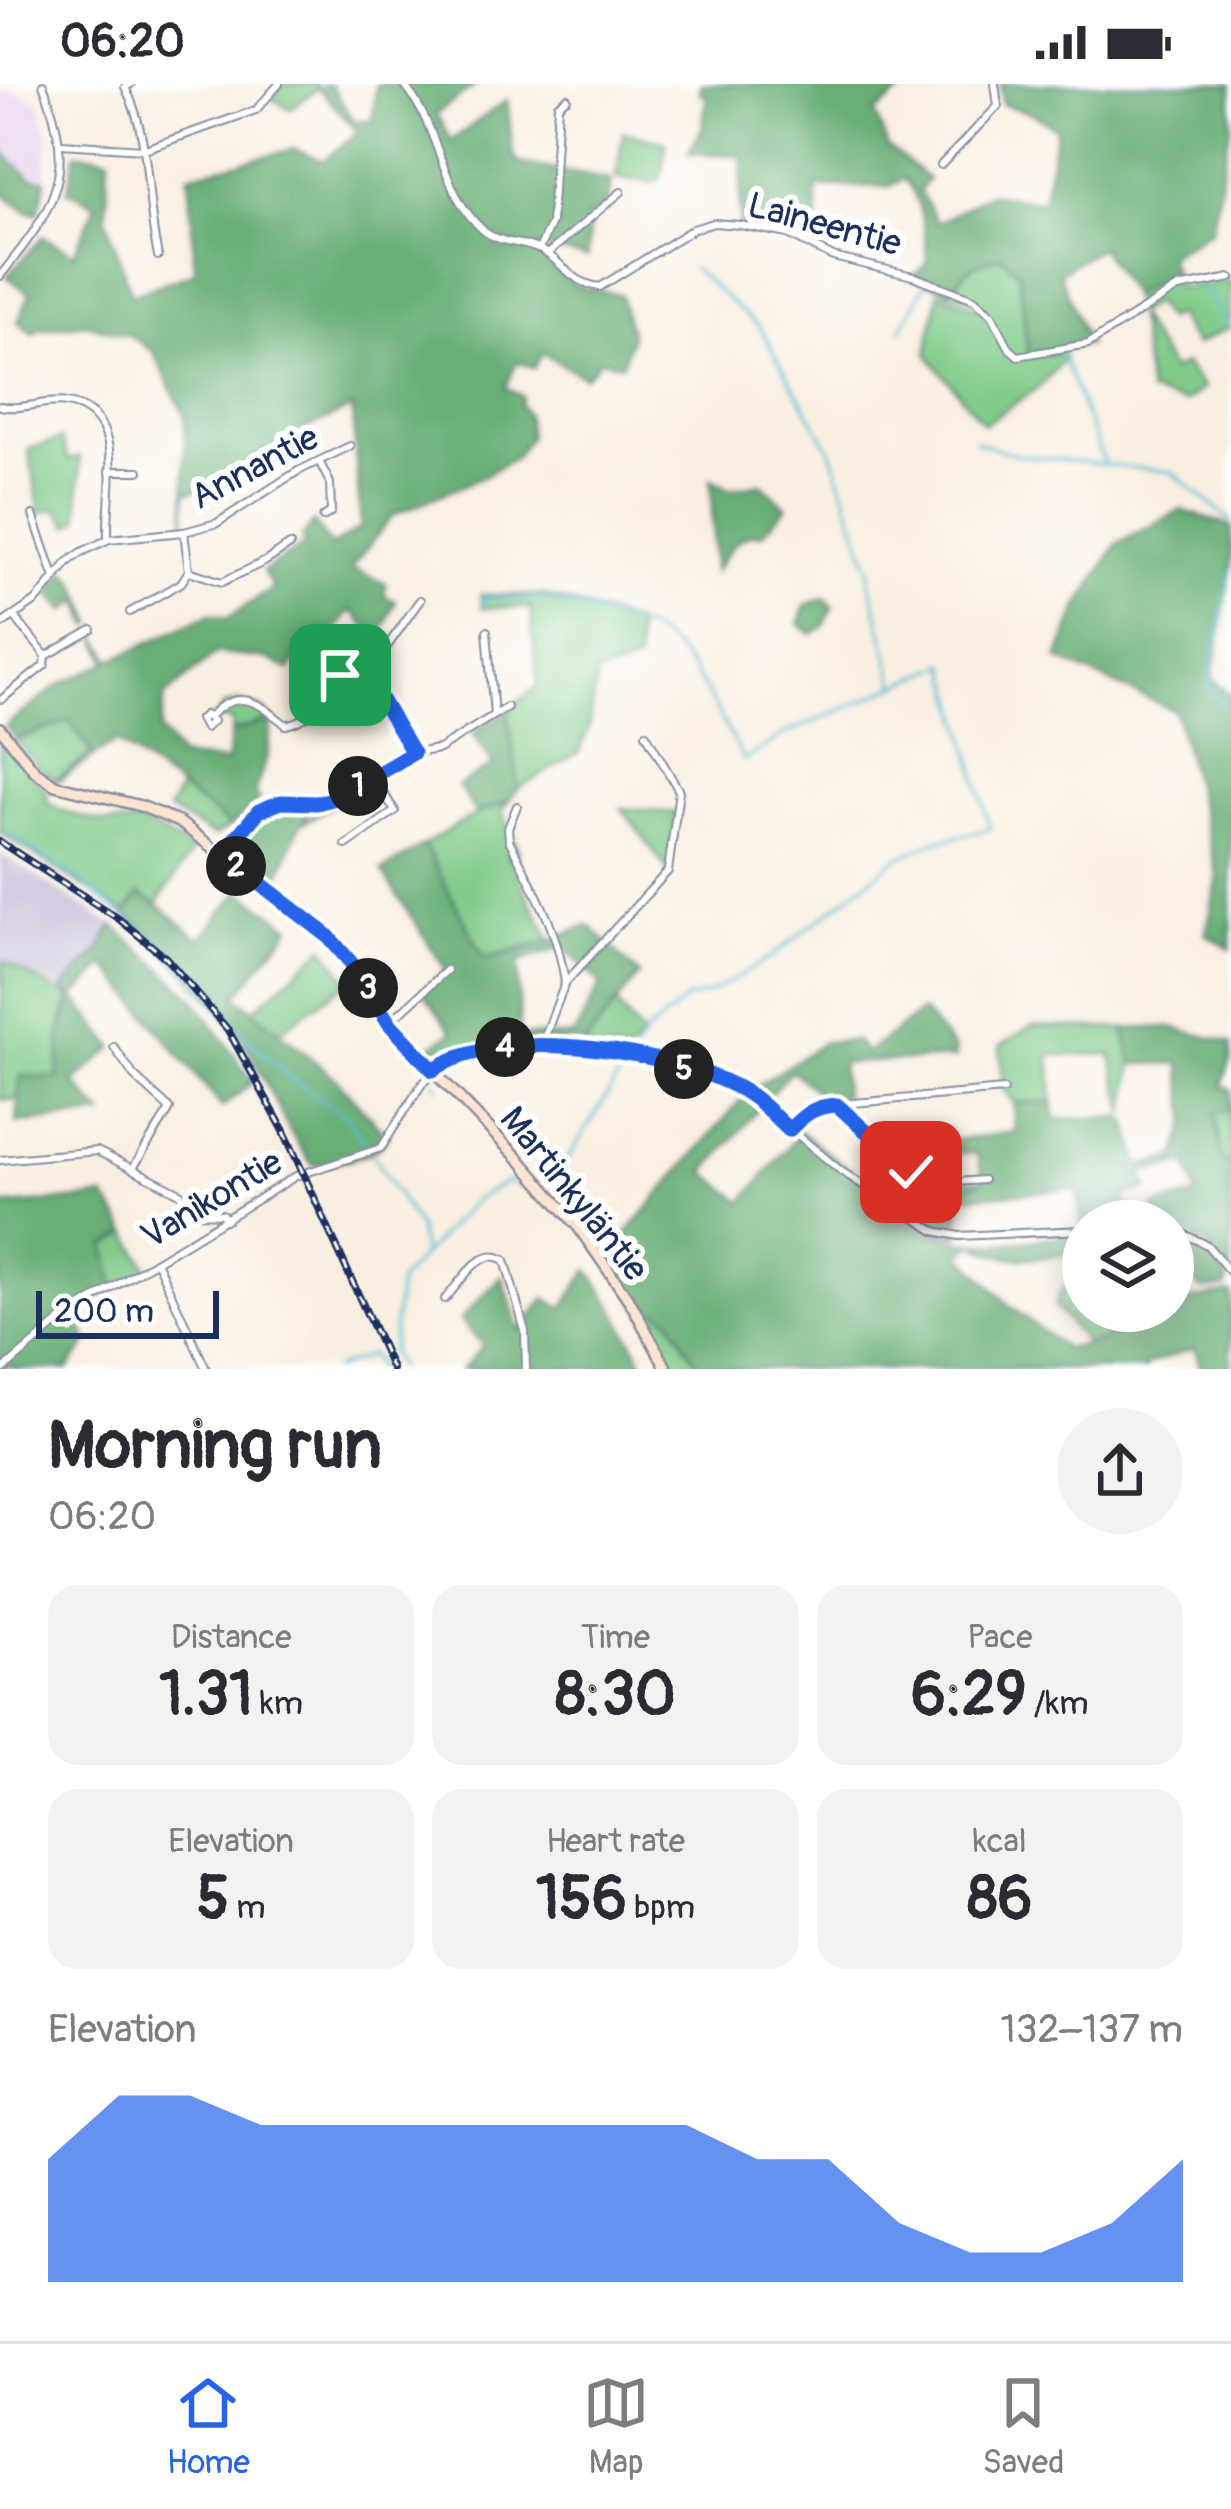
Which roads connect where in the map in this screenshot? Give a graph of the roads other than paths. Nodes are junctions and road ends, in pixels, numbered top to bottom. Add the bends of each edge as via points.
1 (43, 84) edge
2 (130, 84) edge
3 (279, 84) edge
4 (403, 84) edge
5 (995, 84) edge
6 (567, 98) dead end
7 (61, 144) junction
8 (145, 149) junction
9 (941, 165) dead end
10 (621, 193) dead end
11 (543, 252) junction
12 (158, 256) dead end
13 (0, 276) edge
14 (1231, 278) edge
15 (0, 406) edge
16 (350, 446) dead end
17 (319, 460) junction
18 (110, 471) junction
19 (139, 471) dead end
20 (33, 515) dead end
21 (323, 517) dead end
22 (184, 532) junction
23 (109, 539) junction
24 (290, 544) dead end
25 (189, 572) junction
26 (55, 578) junction
27 (420, 600) dead end
28 (130, 612) dead end
29 (14, 616) junction
30 (0, 626) edge
31 (92, 630) dead end
32 (487, 632) dead end
33 (46, 656) junction
34 (367, 676) junction
35 (2, 699) edge
36 (506, 707) dead end
37 (494, 715) junction
38 (210, 716) dead end
39 (0, 728) edge
40 (646, 734) dead end
41 (413, 753) junction
42 (374, 777) junction
43 (517, 806) dead end
44 (346, 845) dead end
45 (222, 854) junction
46 (446, 970) dead end
47 (566, 983) junction
48 (389, 1023) junction
49 (542, 1044) junction
50 (114, 1047) dead end
51 (433, 1070) junction
52 (1004, 1090) dead end
53 (837, 1105) junction
54 (789, 1130) junction
55 (0, 1160) edge
56 (134, 1168) junction
57 (983, 1180) dead end
58 (226, 1220) junction
59 (1062, 1231) edge
60 (1194, 1238) edge
61 (158, 1263) junction
62 (1231, 1273) edge
63 (446, 1299) dead end
64 (4, 1369) edge
65 (206, 1369) edge
66 (526, 1369) edge
67 (667, 1369) edge

1 - 7 street
2 - 8 street
3 - 8 street via 256,110
4 - 11 street, Laineentie via 422,106 443,171 476,222 491,236
5 - 9 street via 998,106
6 - 11 street via 558,105
7 - 8 street
7 - 13 street via 50,208
8 - 12 street
10 - 11 street
11 - 14 street, Laineentie via 582,284 600,287 693,229 722,224 788,235 832,257 974,299 1018,356 1088,344 1178,288
15 - 18 street via 70,403 91,413 107,439
16 - 17 street, Annantie
17 - 21 street via 330,483 331,512
17 - 22 street, Annantie via 218,523
18 - 19 street
18 - 23 street
20 - 26 street
22 - 23 street, Annantie
22 - 25 street
23 - 26 street, Annantie
24 - 25 street via 222,582
25 - 28 street
26 - 29 street, Annantie
27 - 34 street
29 - 30 street, Annantie
29 - 33 street
31 - 33 street
32 - 37 street
33 - 35 street
34 - 38 street via 340,675 316,712 295,724 239,699
34 - 41 street
36 - 37 street
37 - 41 street via 439,749
39 - 45 street, Martinkyläntie via 35,771 73,793 160,812
40 - 47 street via 679,791 668,872
41 - 42 street
42 - 44 street via 394,811
42 - 45 street via 327,801 259,811
43 - 47 street via 509,840 555,932
45 - 48 street, Martinkyläntie via 327,935
46 - 48 street
47 - 49 street
48 - 51 street, Martinkyläntie
49 - 51 street
49 - 54 street via 694,1071 747,1093
50 - 56 street via 170,1109
51 - 58 street, Vanikontie via 381,1148 302,1173
51 - 67 street, Martinkyläntie via 579,1228
52 - 53 street
53 - 54 street via 804,1114
53 - 57 street via 922,1181
54 - 59 street via 935,1231
55 - 56 street via 97,1151
56 - 58 street via 180,1193 196,1213
58 - 61 street, Vanikontie
60 - 62 street
61 - 64 street, Vanikontie via 66,1316
61 - 65 street
63 - 66 street via 484,1256 505,1261 525,1331

